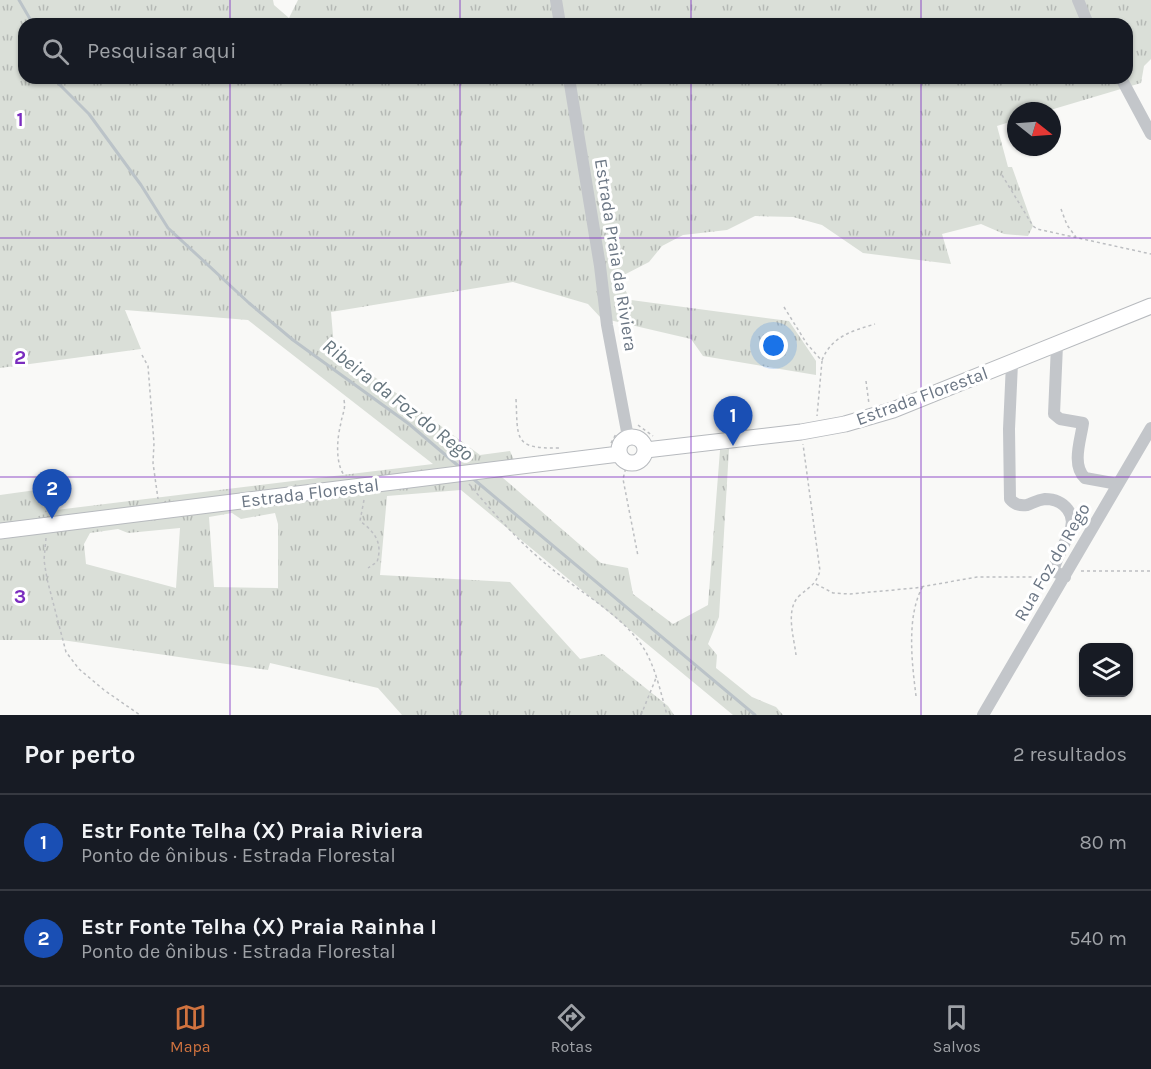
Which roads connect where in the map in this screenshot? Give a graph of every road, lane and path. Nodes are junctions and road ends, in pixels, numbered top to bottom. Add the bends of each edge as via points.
1 (556, 0) edge
2 (1078, 0) edge
3 (559, 18) edge
4 (1086, 18) edge
5 (570, 84) edge
6 (1124, 84) edge
7 (1151, 134) edge
8 (1002, 175) dead end
9 (1061, 209) dead end
10 (1076, 238) junction
11 (1151, 254) edge
12 (1151, 306) edge
13 (784, 307) dead end
14 (875, 324) dead end
15 (1057, 345) junction
16 (142, 355) dead end
17 (822, 361) junction
18 (1012, 363) junction
19 (866, 381) dead end
20 (516, 399) dead end
21 (870, 417) junction
22 (1151, 428) edge
23 (633, 430) junction
24 (808, 430) junction
25 (657, 439) dead end
26 (562, 448) dead end
27 (645, 450) junction
28 (623, 459) junction
29 (456, 475) junction
30 (1118, 484) junction
31 (41, 487) dead end
32 (161, 511) junction
33 (48, 525) junction
34 (0, 531) edge
35 (638, 556) dead end
36 (1151, 571) edge
37 (1066, 575) junction
38 (816, 584) junction
39 (924, 586) junction
40 (796, 655) dead end
41 (656, 678) junction
42 (916, 696) dead end
43 (140, 715) edge
44 (641, 715) edge
45 (667, 715) edge
46 (983, 715) edge

1 - 3 street
2 - 4 street
5 - 23 street, Estrada Praia da Riviera via 607,325
6 - 7 street
8 - 10 path via 1033,226
9 - 10 path
10 - 11 path
12 - 15 main road, Estrada Florestal
13 - 17 path
14 - 17 path via 836,339
15 - 18 main road, Estrada Florestal
15 - 30 street via 1054,414 1083,423 1078,462 1085,478
16 - 32 path via 148,366 153,464
17 - 24 path
18 - 21 main road, Estrada Florestal
18 - 37 street via 1010,499 1019,505 1055,500 1070,510 1072,526 1054,568
19 - 21 path
20 - 26 path via 518,436 523,442 531,447
21 - 24 main road, Estrada Florestal
22 - 30 street, Rua Foz do Rego
23 - 25 path
23 - 27 main road
23 - 28 main road via 620,444
24 - 27 main road, Estrada Florestal
24 - 38 path via 820,571
27 - 28 main road via 636,463
28 - 29 main road, Estrada Florestal
28 - 35 path via 623,479
29 - 32 main road, Estrada Florestal
29 - 41 path via 534,553 638,639
30 - 37 street, Rua Foz do Rego
31 - 33 path
32 - 33 main road, Estrada Florestal
33 - 34 main road, Estrada Florestal
33 - 43 path via 44,560 66,652 104,690
36 - 37 path
37 - 39 path via 977,577
37 - 46 street, Rua Foz do Rego
38 - 39 path via 833,593 850,594
38 - 40 path via 798,597 791,609
39 - 42 path via 917,600 911,660
41 - 44 path
41 - 45 path

